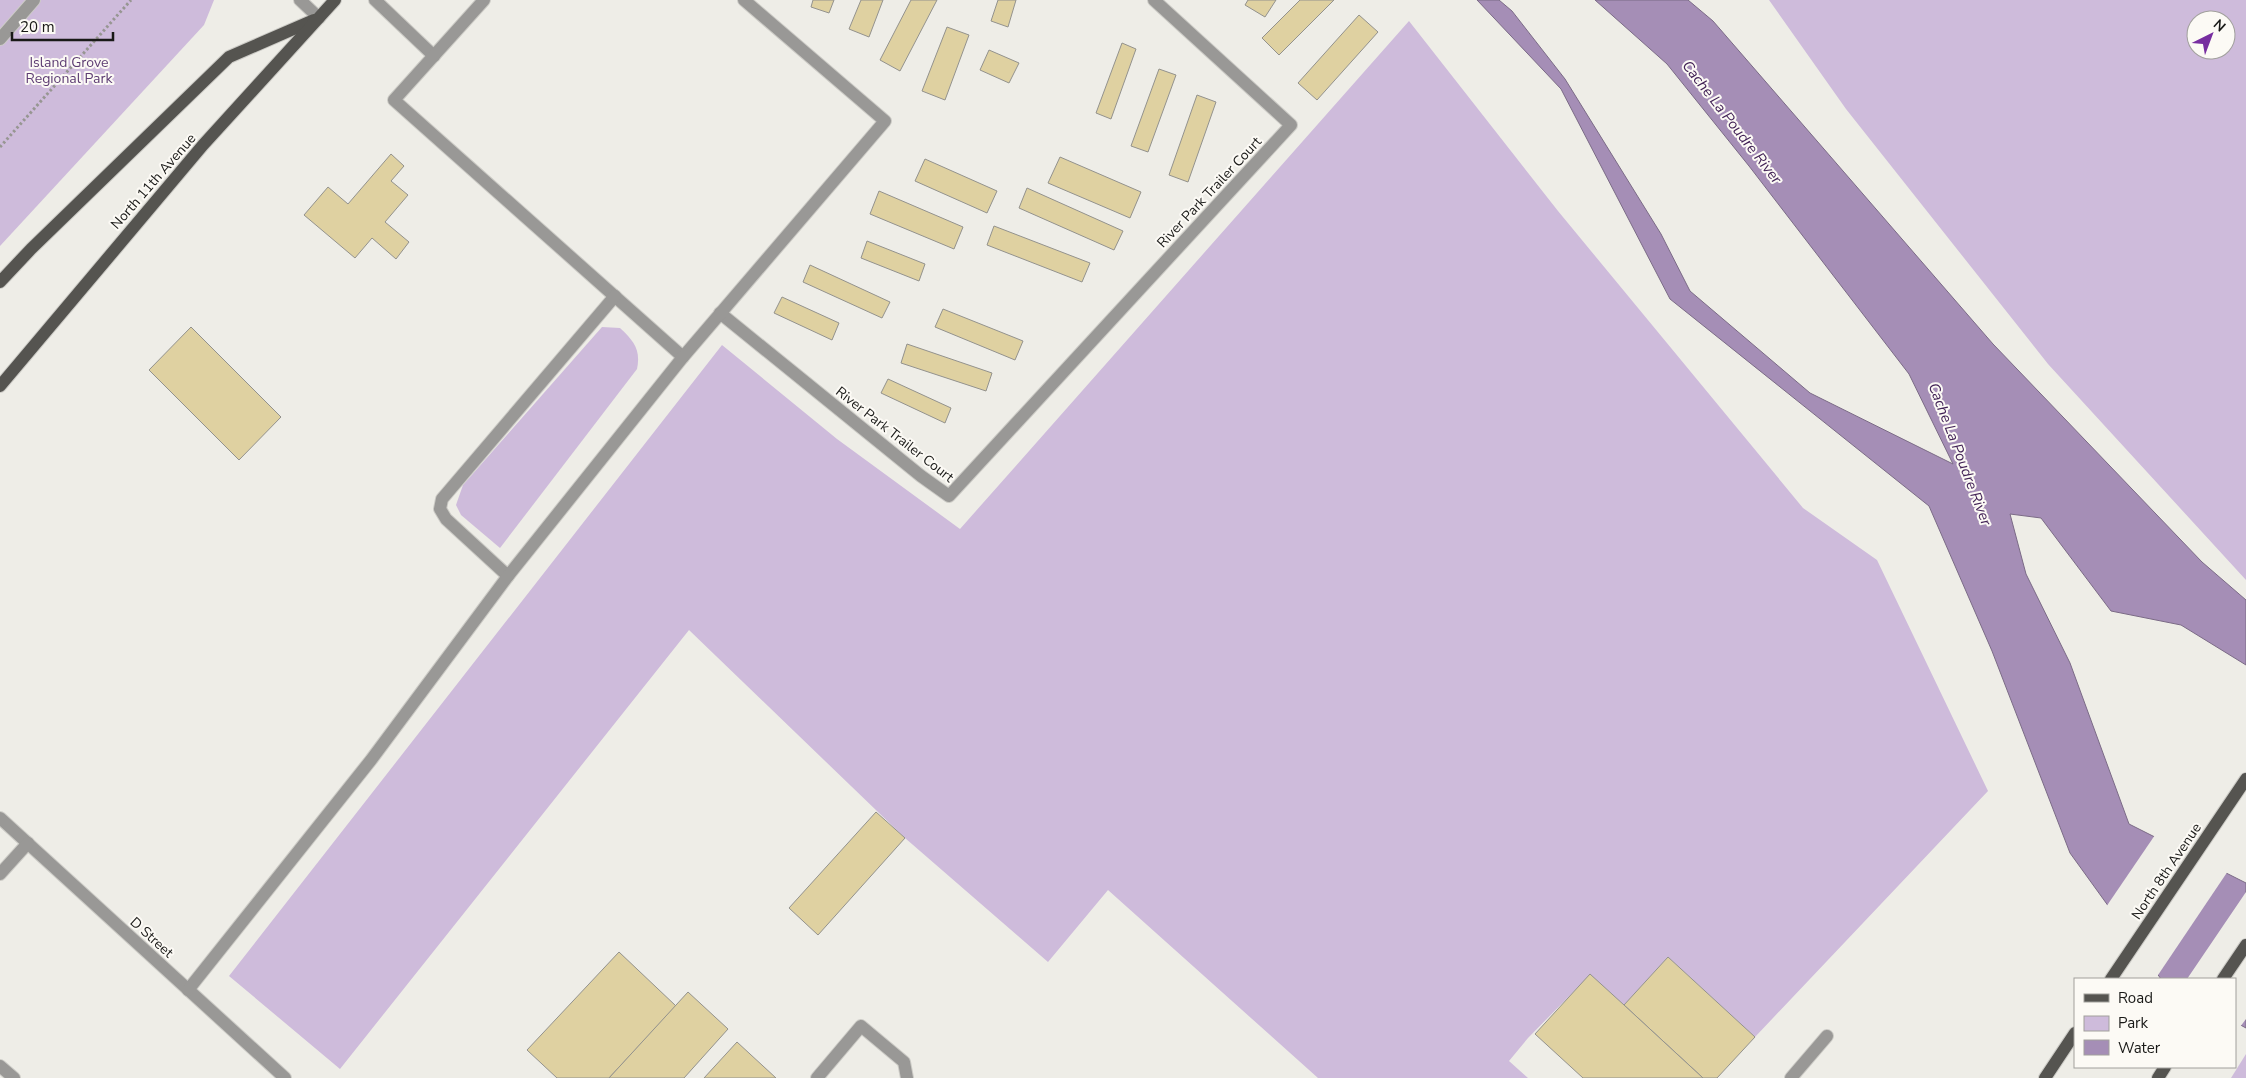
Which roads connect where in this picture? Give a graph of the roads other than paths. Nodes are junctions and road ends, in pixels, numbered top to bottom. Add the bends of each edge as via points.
1 (34, 0) edge
2 (300, 0) edge
3 (335, 0) edge
4 (375, 0) edge
5 (484, 0) edge
6 (744, 0) edge
7 (1154, 0) edge
8 (319, 18) junction
9 (0, 39) edge
10 (434, 56) junction
11 (0, 282) edge
12 (615, 296) junction
13 (720, 313) junction
14 (683, 357) junction
15 (0, 386) edge
16 (508, 576) junction
17 (2246, 779) edge
18 (0, 818) edge
19 (28, 843) junction
20 (0, 874) edge
21 (2246, 945) edge
22 (2112, 978) edge
23 (2224, 978) edge
24 (188, 990) junction
25 (2074, 1035) edge
26 (1827, 1036) dead end
27 (0, 1066) edge
28 (14, 1078) edge
29 (285, 1078) edge
30 (817, 1078) edge
31 (907, 1078) edge
32 (1790, 1078) edge
33 (2045, 1078) edge

1 - 9 street
2 - 8 street
3 - 8 main road, North 11th Avenue
4 - 10 street
5 - 10 street
6 - 13 street via 885,121
7 - 13 street, River Park Trailer Court via 1291,125 949,496
8 - 11 main road via 229,57
8 - 15 main road, North 11th Avenue via 198,151
10 - 12 street via 394,100
12 - 14 street
12 - 16 street via 442,499 440,509 446,519
13 - 14 street
14 - 16 street
16 - 24 street via 371,760
17 - 22 main road, North 8th Avenue
18 - 19 street, D Street
19 - 20 street
19 - 24 street, D Street
21 - 23 main road
24 - 29 street, D Street
25 - 33 main road
26 - 32 street
27 - 28 street
30 - 31 street via 861,1026 904,1062

